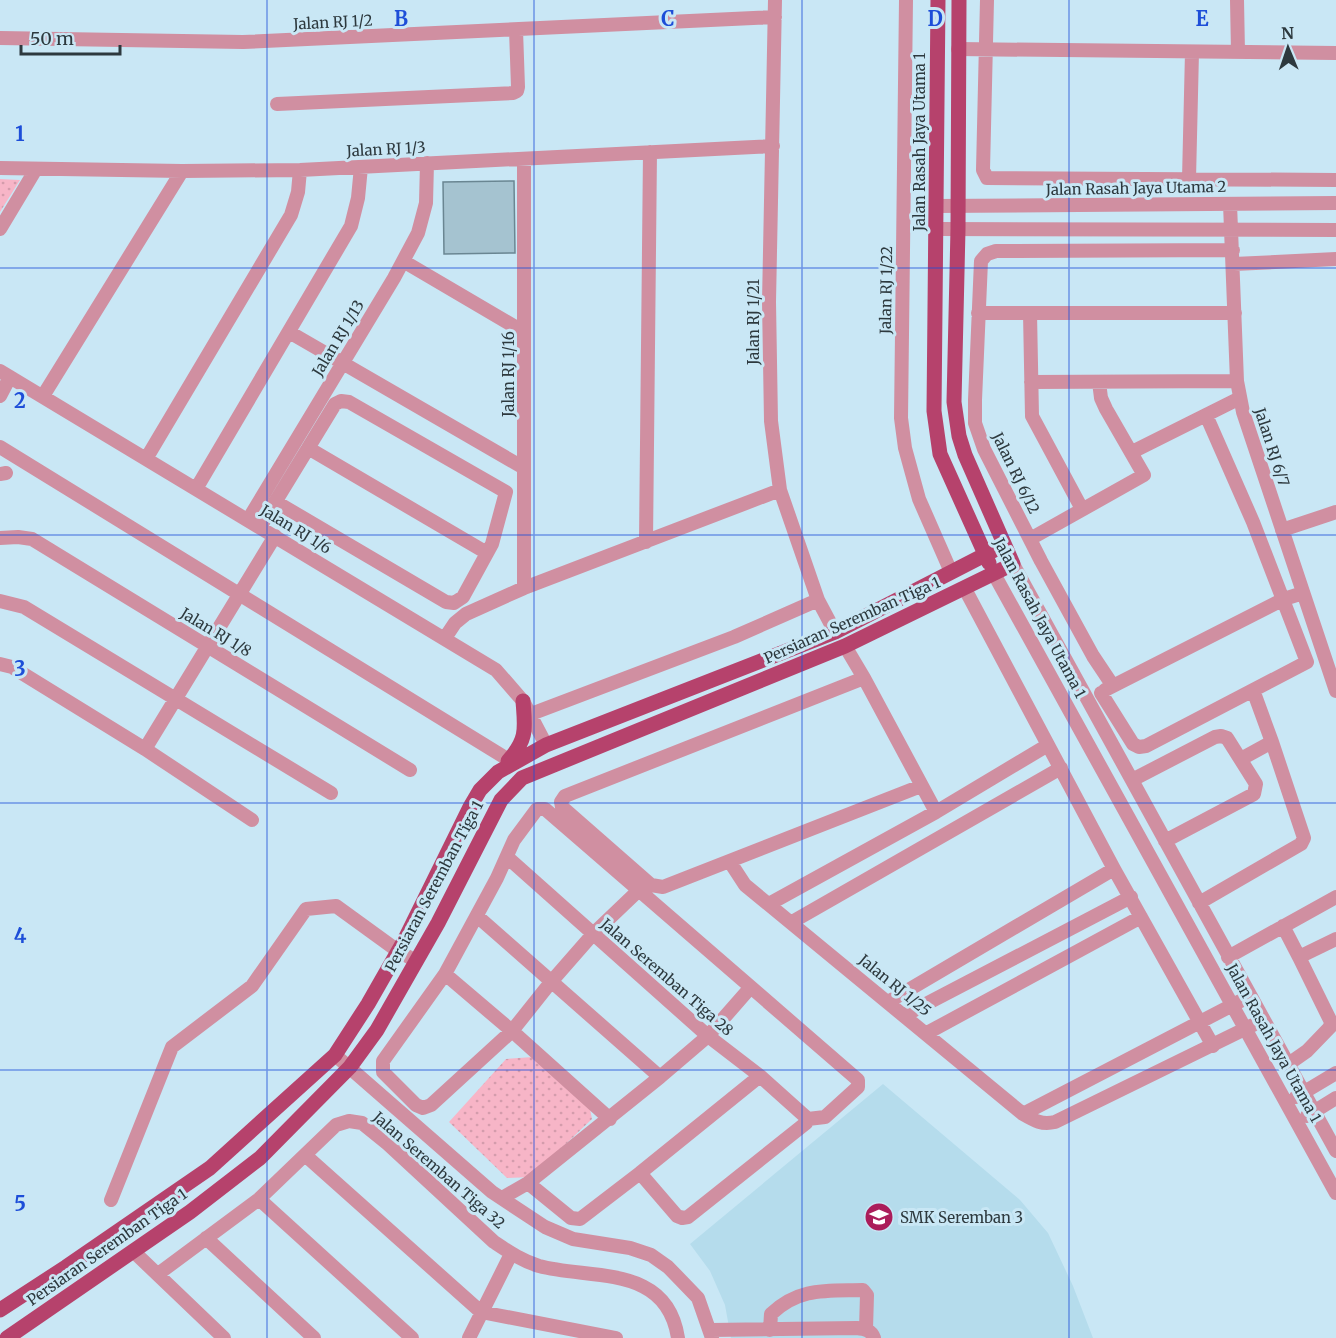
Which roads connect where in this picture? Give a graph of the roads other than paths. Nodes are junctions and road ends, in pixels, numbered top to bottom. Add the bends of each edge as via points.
1 (775, 0) edge
2 (906, 0) edge
3 (938, 0) edge
4 (959, 0) edge
5 (987, 0) edge
6 (1237, 0) edge
7 (775, 17) junction
8 (516, 30) junction
9 (0, 38) edge
10 (958, 49) junction
11 (986, 49) junction
12 (1192, 52) junction
13 (1238, 52) junction
14 (1336, 53) edge
15 (277, 104) dead end
16 (773, 146) junction
17 (651, 152) junction
18 (524, 159) junction
19 (427, 163) junction
20 (361, 167) junction
21 (0, 168) edge
22 (36, 169) junction
23 (300, 170) junction
24 (182, 171) junction
25 (1189, 179) junction
26 (1336, 180) edge
27 (1336, 203) edge
28 (1230, 204) junction
29 (936, 206) junction
30 (958, 207) junction
31 (0, 229) edge
32 (937, 229) junction
33 (958, 229) junction
34 (1232, 229) junction
35 (1336, 230) edge
36 (1233, 257) junction
37 (1336, 259) edge
38 (403, 261) junction
39 (978, 313) junction
40 (1030, 313) junction
41 (1235, 313) junction
42 (289, 332) junction
43 (524, 332) junction
44 (343, 363) junction
45 (5, 374) edge
46 (1237, 381) junction
47 (1031, 382) junction
48 (1099, 382) junction
49 (0, 396) edge
50 (43, 396) junction
51 (1240, 398) junction
52 (1206, 415) junction
53 (0, 447) edge
54 (308, 448) junction
55 (1132, 452) junction
56 (146, 459) junction
57 (524, 468) junction
58 (195, 489) junction
59 (780, 490) junction
60 (506, 492) junction
61 (524, 496) junction
62 (276, 502) junction
63 (1082, 509) junction
64 (1336, 512) edge
65 (254, 524) junction
66 (1282, 530) junction
67 (275, 536) junction
68 (0, 538) edge
69 (1030, 539) junction
70 (646, 542) junction
71 (1004, 545) junction
72 (487, 553) junction
73 (985, 555) junction
74 (1013, 564) junction
75 (951, 572) junction
76 (994, 574) junction
77 (524, 588) junction
78 (965, 589) junction
79 (1303, 593) junction
80 (241, 595) junction
81 (1284, 599) junction
82 (818, 600) junction
83 (0, 602) edge
84 (454, 603) junction
85 (459, 619) junction
86 (836, 632) junction
87 (445, 638) junction
88 (845, 646) junction
89 (208, 647) junction
90 (1307, 662) junction
91 (1326, 663) junction
92 (0, 664) edge
93 (864, 678) junction
94 (1107, 689) junction
95 (1253, 690) junction
96 (1336, 691) edge
97 (175, 700) junction
98 (1088, 700) junction
99 (527, 707) junction
100 (1272, 741) junction
101 (546, 745) junction
102 (1048, 745) junction
103 (145, 749) junction
104 (1240, 759) junction
105 (509, 760) junction
106 (553, 764) junction
107 (1061, 768) junction
108 (410, 771) dead end
109 (498, 772) junction
110 (1132, 780) junction
111 (921, 786) junction
112 (331, 793) dead end
113 (936, 812) junction
114 (252, 820) dead end
115 (1165, 841) junction
116 (507, 857) junction
117 (730, 862) junction
118 (1114, 869) junction
119 (639, 890) junction
120 (1131, 897) junction
121 (1336, 897) edge
122 (1199, 903) junction
123 (769, 904) junction
124 (477, 916) junction
125 (1142, 917) junction
126 (792, 922) junction
127 (1283, 926) junction
128 (593, 934) junction
129 (1336, 939) edge
130 (398, 951) junction
131 (1228, 957) junction
132 (1299, 957) junction
133 (416, 961) junction
134 (446, 974) junction
135 (551, 982) junction
136 (750, 988) junction
137 (1250, 996) junction
138 (888, 1002) junction
139 (1233, 1006) junction
140 (905, 1016) junction
141 (1263, 1020) junction
142 (1202, 1022) junction
143 (1246, 1029) junction
144 (513, 1031) junction
145 (927, 1033) junction
146 (708, 1036) junction
147 (1213, 1046) junction
148 (335, 1055) junction
149 (1287, 1065) junction
150 (350, 1066) junction
151 (1336, 1073) edge
152 (760, 1076) junction
153 (660, 1077) junction
154 (1303, 1093) junction
155 (1336, 1098) edge
156 (1286, 1102) junction
157 (1314, 1112) junction
158 (1023, 1114) junction
159 (610, 1119) junction
160 (808, 1119) junction
161 (1298, 1122) junction
162 (1336, 1151) edge
163 (305, 1155) junction
164 (640, 1173) junction
165 (528, 1183) junction
166 (1336, 1193) edge
167 (260, 1198) junction
168 (502, 1198) junction
169 (111, 1200) dead end
170 (206, 1238) junction
171 (133, 1251) junction
172 (511, 1254) junction
173 (158, 1274) junction
174 (0, 1310) edge
175 (481, 1312) junction
176 (770, 1330) junction
177 (712, 1334) edge
178 (870, 1334) edge
179 (7, 1338) edge
180 (224, 1338) edge
181 (314, 1338) edge
182 (412, 1338) edge
183 (469, 1338) edge
184 (616, 1338) edge
185 (678, 1338) edge

1 - 7 street, Jalan RJ 1/21
2 - 75 street, Jalan RJ 1/22 via 901,418 919,499
3 - 29 main road, Jalan Rasah Jaya Utama 1
4 - 10 main road, Jalan Rasah Jaya Utama 1
5 - 11 street
6 - 13 street
7 - 8 street, Jalan RJ 1/2
7 - 16 street, Jalan RJ 1/21
8 - 9 street, Jalan RJ 1/2 via 243,42
8 - 15 street via 518,87 513,93
10 - 11 street
10 - 30 main road, Jalan Rasah Jaya Utama 1
11 - 12 street
11 - 25 street via 983,170 987,178
12 - 13 street
12 - 25 street
13 - 14 street
16 - 17 street, Jalan RJ 1/3
16 - 59 street, Jalan RJ 1/21 via 771,421
17 - 18 street, Jalan RJ 1/3
17 - 70 street
18 - 19 street, Jalan RJ 1/3
18 - 43 street, Jalan RJ 1/16
19 - 20 street, Jalan RJ 1/3
19 - 38 street, Jalan RJ 1/13 via 426,203 418,233
20 - 23 street, Jalan RJ 1/3
20 - 42 street via 351,226
21 - 22 street, Jalan RJ 1/3
22 - 24 street, Jalan RJ 1/3
22 - 31 street
23 - 24 street, Jalan RJ 1/3
23 - 56 street via 291,215
24 - 50 street
25 - 26 street
27 - 28 street, Jalan Rasah Jaya Utama 2
28 - 30 street, Jalan Rasah Jaya Utama 2
28 - 34 street, Jalan RJ 6/7
29 - 30 street, Jalan Rasah Jaya Utama 2
29 - 32 main road, Jalan Rasah Jaya Utama 1
30 - 33 main road, Jalan Rasah Jaya Utama 1
32 - 33 street
32 - 73 main road, Jalan Rasah Jaya Utama 1 via 934,411 940,454
33 - 34 street
33 - 71 main road, Jalan Rasah Jaya Utama 1 via 954,402 965,454
34 - 35 street
34 - 36 street, Jalan RJ 6/7
36 - 37 street
36 - 39 street, Jalan RJ 6/12 via 996,251 981,261
36 - 41 street, Jalan RJ 6/7
38 - 43 street
38 - 44 street, Jalan RJ 1/13
39 - 40 street
39 - 69 street, Jalan RJ 6/12 via 975,423 984,450
40 - 41 street
40 - 47 street
41 - 46 street, Jalan RJ 6/7
42 - 44 street
42 - 58 street
43 - 57 street, Jalan RJ 1/16
44 - 57 street
44 - 65 street, Jalan RJ 1/13
45 - 49 street
45 - 50 street, Jalan RJ 1/6
46 - 48 street
46 - 51 street, Jalan RJ 6/7
47 - 48 street
47 - 63 street via 1035,424
48 - 55 street via 1101,398
50 - 56 street, Jalan RJ 1/6
51 - 52 street
51 - 66 street, Jalan RJ 6/7
52 - 55 street
52 - 81 street
53 - 80 street
54 - 60 street via 335,404 345,401
54 - 62 street
54 - 72 street
55 - 63 street via 1144,475
56 - 58 street, Jalan RJ 1/6
57 - 61 street, Jalan RJ 1/16
58 - 65 street, Jalan RJ 1/6
59 - 70 street
59 - 82 street, Jalan RJ 1/21
60 - 61 street
60 - 72 street
61 - 77 street, Jalan RJ 1/16
62 - 65 street
62 - 84 street via 446,602
63 - 69 street
64 - 66 street
65 - 67 street, Jalan RJ 1/6
66 - 79 street, Jalan RJ 6/7
67 - 80 street
67 - 87 street, Jalan RJ 1/6
68 - 89 street, Jalan RJ 1/8 via 32,539
69 - 94 street, Jalan RJ 6/12
70 - 77 street
71 - 73 main road, Persiaran Seremban Tiga 1
71 - 74 main road, Jalan Rasah Jaya Utama 1
72 - 84 street via 463,597
73 - 75 main road, Persiaran Seremban Tiga 1
73 - 76 main road, Jalan Rasah Jaya Utama 1
74 - 76 main road, Persiaran Seremban Tiga 1
74 - 98 street, Jalan Rasah Jaya Utama 1
75 - 86 main road, Persiaran Seremban Tiga 1
76 - 78 main road, Persiaran Seremban Tiga 1
76 - 139 street, Jalan Rasah Jaya Utama 1
77 - 85 street
78 - 88 main road, Persiaran Seremban Tiga 1
78 - 102 street
79 - 81 street
79 - 91 street, Jalan RJ 6/7
80 - 89 street
80 - 105 street
81 - 90 street
81 - 94 street
82 - 86 street, Jalan RJ 1/21
82 - 99 street via 734,636
83 - 97 street via 24,607
84 - 85 street
85 - 87 street
86 - 88 main road
86 - 101 main road, Persiaran Seremban Tiga 1
87 - 99 street, Jalan RJ 1/6 via 496,670
88 - 93 street
88 - 106 main road, Persiaran Seremban Tiga 1
89 - 97 street
89 - 108 street, Jalan RJ 1/8
90 - 91 street
90 - 95 street
91 - 96 street, Jalan RJ 6/7
92 - 103 street via 12,667
93 - 111 street
93 - 117 street via 566,796 561,802 565,810 651,885 663,887
94 - 95 street, Jalan RJ 6/12 via 1133,744 1139,747
94 - 98 street
95 - 100 street
97 - 103 street
97 - 112 street
98 - 110 street, Jalan Rasah Jaya Utama 1
99 - 101 street, Jalan RJ 1/6
99 - 105 main road via 526,731 520,748
100 - 104 street
100 - 122 street via 1304,838 1301,844
101 - 106 main road
101 - 109 main road, Persiaran Seremban Tiga 1
102 - 107 street
102 - 113 street
103 - 114 street
104 - 110 street via 1227,738 1215,737
104 - 115 street via 1256,784 1254,794
105 - 109 main road
106 - 133 main road, Persiaran Seremban Tiga 1 via 522,778 501,800
107 - 118 street
107 - 126 street
109 - 130 main road, Persiaran Seremban Tiga 1 via 470,807
110 - 115 street, Jalan Rasah Jaya Utama 1
111 - 113 street
111 - 117 street
113 - 123 street
115 - 122 street, Jalan Rasah Jaya Utama 1
116 - 119 street via 514,840 541,808
116 - 124 street
116 - 128 street, Jalan Seremban Tiga 28
117 - 123 street, Jalan RJ 1/25 via 745,885
118 - 120 street
118 - 138 street
119 - 128 street
119 - 136 street
120 - 125 street
120 - 140 street
121 - 127 street
122 - 131 street, Jalan Rasah Jaya Utama 1
123 - 126 street, Jalan RJ 1/25
124 - 134 street
124 - 135 street
125 - 142 street
125 - 145 street
126 - 138 street, Jalan RJ 1/25
127 - 131 street
127 - 132 street
128 - 135 street
128 - 146 street, Jalan Seremban Tiga 28
129 - 132 street
130 - 133 street
130 - 148 main road, Persiaran Seremban Tiga 1
130 - 169 street via 336,906 306,909 252,986 172,1047
131 - 137 street, Jalan Rasah Jaya Utama 1
132 - 149 street via 1331,1026
133 - 150 main road, Persiaran Seremban Tiga 1 via 377,1030
134 - 144 street
134 - 144 street via 383,1061 383,1072 416,1105 432,1105
135 - 144 street
135 - 153 street
136 - 146 street
136 - 160 street via 860,1084 825,1118
137 - 139 street
137 - 141 street, Jalan Rasah Jaya Utama 1
138 - 140 street, Jalan RJ 1/25
139 - 142 street
139 - 143 street, Jalan Rasah Jaya Utama 1
140 - 145 street, Jalan RJ 1/25
141 - 143 street
141 - 149 street, Jalan Rasah Jaya Utama 1
142 - 147 street
142 - 158 street
143 - 147 street
143 - 156 street, Jalan Rasah Jaya Utama 1
144 - 159 street
145 - 158 street, Jalan RJ 1/25
146 - 152 street, Jalan Seremban Tiga 28
146 - 153 street
147 - 158 street, Jalan RJ 1/25 via 1055,1122 1039,1123
148 - 150 street
148 - 174 main road, Persiaran Seremban Tiga 1 via 210,1168
149 - 154 street, Jalan Rasah Jaya Utama 1
150 - 168 street
150 - 171 main road, Persiaran Seremban Tiga 1 via 260,1158
151 - 154 street
152 - 160 street, Jalan Seremban Tiga 28
152 - 164 street
153 - 159 street
154 - 156 street
154 - 157 street, Jalan Rasah Jaya Utama 1
155 - 157 street
156 - 161 street, Jalan Rasah Jaya Utama 1
157 - 161 street
157 - 162 street, Jalan Rasah Jaya Utama 1
159 - 165 street
160 - 164 street via 688,1217 677,1216
161 - 166 street, Jalan Rasah Jaya Utama 1
163 - 167 street, Jalan Seremban Tiga 32
163 - 172 street, Jalan Seremban Tiga 32 via 336,1125 362,1123
163 - 175 street
164 - 165 street via 575,1219
165 - 168 street
167 - 170 street, Jalan Seremban Tiga 32
167 - 182 street
168 - 177 street via 545,1227 573,1239 651,1255 698,1298
170 - 173 street, Jalan Seremban Tiga 32
170 - 181 street
171 - 173 street
171 - 179 main road, Persiaran Seremban Tiga 1
172 - 175 street
172 - 185 street, Jalan Seremban Tiga 32 via 541,1266 609,1275 648,1288 665,1304
173 - 180 street
175 - 183 street
175 - 184 street
176 - 177 street
176 - 178 street
176 - 178 street via 771,1314 802,1294 863,1290 867,1295

